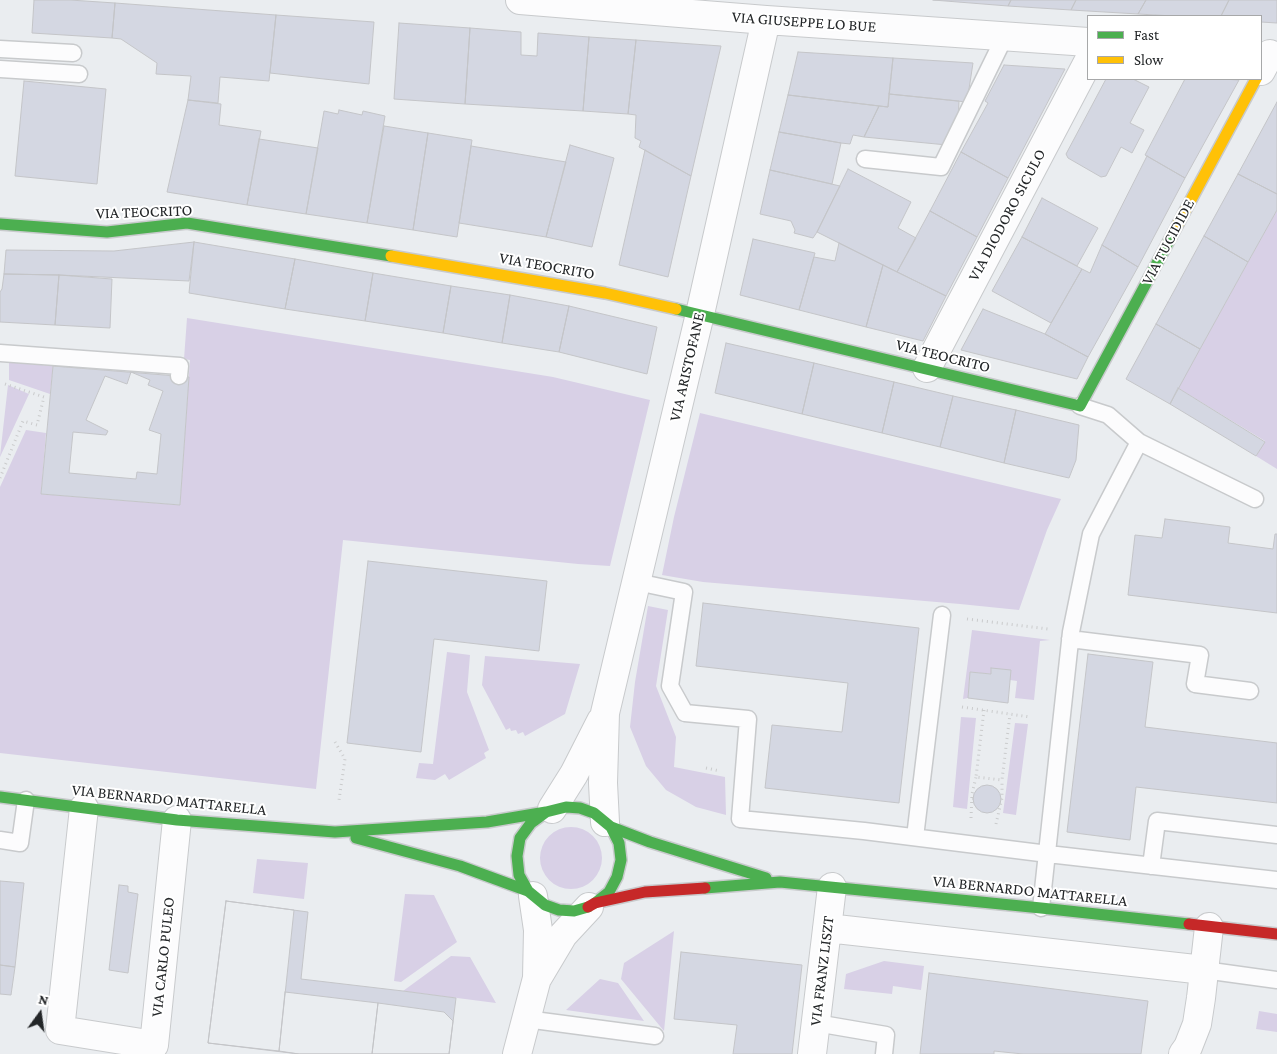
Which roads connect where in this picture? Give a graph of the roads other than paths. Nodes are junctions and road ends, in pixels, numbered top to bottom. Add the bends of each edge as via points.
1 (520, 0) edge
2 (766, 20) junction
3 (1005, 36) junction
4 (1087, 42) edge
5 (0, 49) edge
6 (73, 53) dead end
7 (1087, 64) edge
8 (0, 69) edge
9 (78, 74) dead end
10 (1255, 80) edge
11 (865, 159) dead end
12 (0, 224) edge
13 (700, 314) junction
14 (0, 353) edge
15 (927, 368) junction
16 (180, 376) dead end
17 (1080, 406) junction
18 (1139, 442) junction
19 (1255, 499) dead end
20 (637, 582) junction
21 (942, 615) road end
22 (1070, 636) junction
23 (1250, 691) dead end
24 (605, 713) junction
25 (0, 797) edge
26 (26, 800) junction
27 (84, 808) junction
28 (549, 810) junction
29 (177, 820) junction
30 (608, 824) junction
31 (335, 832) junction
32 (1277, 835) edge
33 (915, 837) junction
34 (0, 840) edge
35 (1048, 854) junction
36 (1151, 866) junction
37 (1277, 880) edge
38 (780, 882) junction
39 (832, 887) junction
40 (530, 894) junction
41 (592, 905) junction
42 (1041, 908) junction
43 (1209, 926) junction
44 (827, 928) junction
45 (1277, 934) edge
46 (1204, 970) junction
47 (537, 978) junction
48 (1277, 980) edge
49 (526, 1019) junction
50 (816, 1023) junction
51 (655, 1036) dead end
52 (102, 1045) edge
53 (517, 1054) edge
54 (812, 1054) edge
55 (884, 1054) edge
56 (1183, 1054) edge

1 - 2 street, VIA GIUSEPPE LO BUE
2 - 3 street, VIA GIUSEPPE LO BUE
2 - 13 street, VIA ARISTOFANE
3 - 4 street, VIA GIUSEPPE LO BUE
3 - 11 lane via 941,166
5 - 6 lane
7 - 15 street, VIA DIODORO SICULO
8 - 9 lane
10 - 17 street, VIA TUCIDIDE
12 - 13 street, VIA TEOCRITO via 107,232 187,224 459,267
13 - 15 street, VIA TEOCRITO
13 - 20 street, VIA ARISTOFANE
14 - 16 lane via 180,366
15 - 17 street, VIA TEOCRITO
17 - 18 lane via 1108,415
18 - 19 lane
18 - 22 lane via 1091,534
20 - 24 street, VIA ARISTOFANE
20 - 33 lane via 684,592 670,686 685,713 748,718 740,818
21 - 33 lane
22 - 23 lane via 1200,655 1195,684
22 - 35 lane
24 - 28 street via 574,774
24 - 30 street via 603,783
25 - 26 street, VIA BERNARDO MATTARELLA
26 - 27 street, VIA BERNARDO MATTARELLA
26 - 34 lane via 20,843
27 - 29 street, VIA BERNARDO MATTARELLA
27 - 52 street, VIA CARLO PULEO via 60,1030
28 - 30 street via 566,806 580,808 594,813
28 - 31 street via 487,822
28 - 40 street via 531,823 520,838 517,856 519,875
29 - 31 street, VIA BERNARDO MATTARELLA
29 - 52 street, VIA CARLO PULEO via 154,1045
30 - 38 street via 650,842
30 - 41 street via 619,843 621,860 609,892
31 - 40 street via 460,866
32 - 36 lane via 1158,821
33 - 35 lane
35 - 36 lane
35 - 42 lane
36 - 37 lane
38 - 39 street, VIA BERNARDO MATTARELLA
38 - 41 street via 645,892
39 - 42 street, VIA BERNARDO MATTARELLA
39 - 44 street, VIA FRANZ LISZT
40 - 41 street via 559,910 574,911
40 - 47 street via 538,930
41 - 47 street via 563,936
42 - 43 street, VIA BERNARDO MATTARELLA
43 - 45 street, VIA BERNARDO MATTARELLA
43 - 46 street
44 - 46 street
44 - 50 street, VIA FRANZ LISZT
46 - 48 lane
46 - 56 street via 1197,1024
47 - 49 street
49 - 51 lane
49 - 53 street
50 - 54 street, VIA FRANZ LISZT
50 - 55 lane via 886,1035

